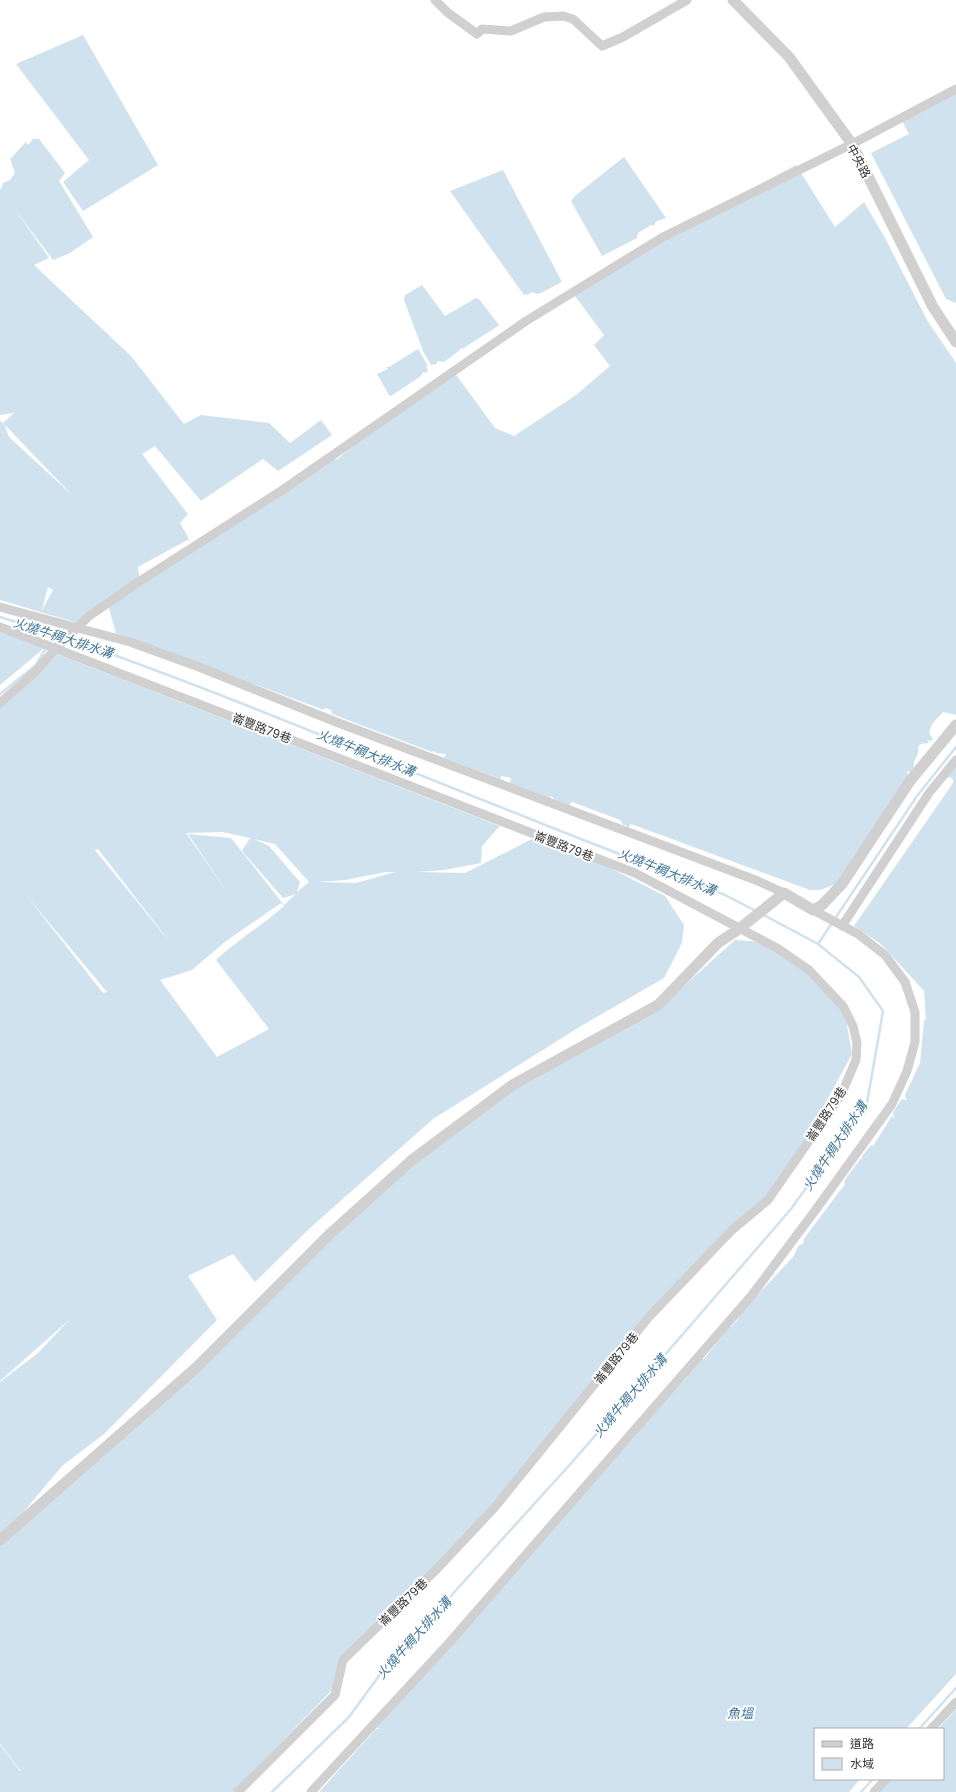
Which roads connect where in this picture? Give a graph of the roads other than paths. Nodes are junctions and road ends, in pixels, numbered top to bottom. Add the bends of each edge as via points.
1 (435, 0) edge
2 (687, 0) edge
3 (733, 0) edge
4 (956, 88) edge
5 (852, 144) junction
6 (956, 342) edge
7 (0, 607) edge
8 (0, 627) edge
9 (76, 627) junction
10 (56, 648) junction
11 (0, 703) edge
12 (956, 725) edge
13 (956, 760) edge
14 (784, 894) junction
15 (813, 910) junction
16 (842, 926) junction
17 (738, 929) junction
18 (0, 1540) edge
19 (956, 1702) edge
20 (933, 1728) edge
21 (885, 1780) edge
22 (238, 1792) edge
23 (311, 1792) edge
24 (874, 1792) edge

1 - 2 street via 477,34 482,29 511,31 544,17 563,16 573,19 602,46 623,37
3 - 5 street, 中央路 via 789,57
4 - 5 street
5 - 6 street, 中央路 via 933,307
5 - 9 street via 663,237 591,280 526,321 284,489 140,581
7 - 9 street
8 - 10 street, 崙豐路79巷
9 - 10 street
9 - 14 street via 130,642 200,667 344,725 758,881
10 - 11 street via 35,672
10 - 17 street, 崙豐路79巷 via 628,871
12 - 15 street via 910,781 842,884 822,905
13 - 16 street via 929,793
14 - 15 street
14 - 17 street
15 - 16 street
16 - 23 street via 858,934 885,955 905,982 915,1012 915,1042 907,1071 892,1104 752,1295 448,1644
17 - 18 street via 718,943 658,1005 514,1084 412,1160 331,1233 197,1367
17 - 22 street, 崙豐路79巷 via 777,948 809,970 843,1006 853,1026 857,1043 856,1060 841,1095 768,1200 732,1230 650,1317 495,1507 437,1569 343,1660 335,1695
19 - 20 street
21 - 24 street

